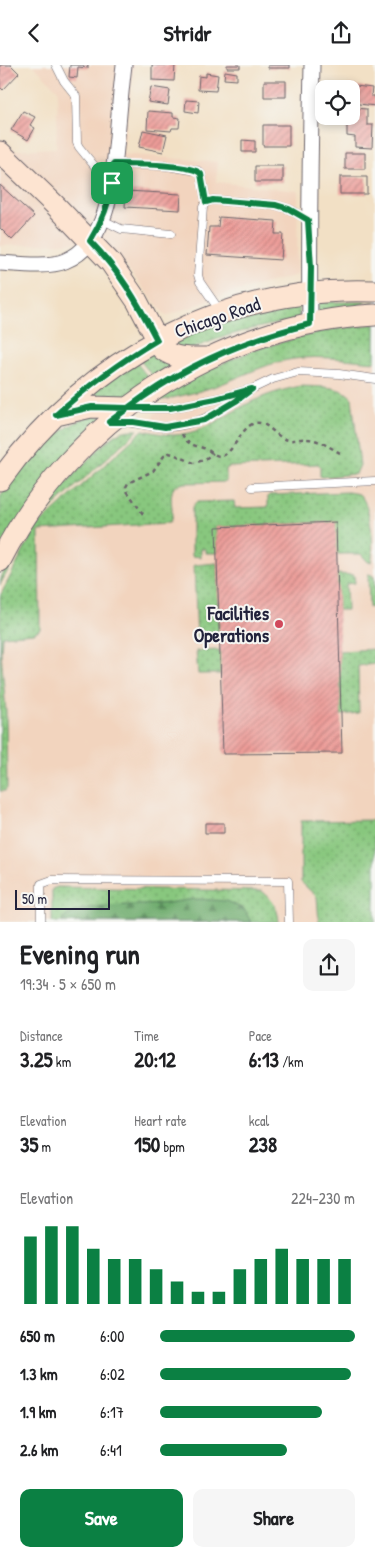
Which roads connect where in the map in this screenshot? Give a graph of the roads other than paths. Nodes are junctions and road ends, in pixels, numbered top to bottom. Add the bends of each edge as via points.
1 (56, 65) edge
2 (124, 65) edge
3 (312, 65) edge
4 (0, 152) edge
5 (114, 164) junction
6 (112, 183) junction
7 (206, 202) junction
8 (103, 220) junction
9 (308, 220) junction
10 (171, 234) dead end
11 (90, 241) junction
12 (0, 263) edge
13 (375, 291) edge
14 (309, 293) junction
15 (220, 312) junction
16 (375, 315) edge
17 (310, 324) junction
18 (157, 340) junction
19 (210, 357) junction
20 (375, 379) edge
21 (252, 389) junction
22 (128, 408) junction
23 (56, 415) junction
24 (109, 422) junction
25 (0, 481) edge
26 (375, 481) edge
27 (252, 487) dead end
28 (0, 561) edge
29 (41, 922) edge
30 (289, 922) edge

1 - 6 lane via 76,96 77,143
2 - 5 street
3 - 9 street
4 - 11 main road, Chicago Road
5 - 6 street
5 - 7 lane via 198,171
6 - 8 street
7 - 9 lane via 276,205
7 - 15 lane via 198,275
8 - 10 lane via 121,229
8 - 11 street
9 - 14 street
11 - 12 street via 64,262 44,265
11 - 18 main road, Chicago Road via 126,284
13 - 14 main road, Chicago Road
14 - 15 main road, Chicago Road
14 - 17 street
15 - 18 main road, Chicago Road
16 - 17 main road, Chicago Road
17 - 19 main road, Chicago Road via 258,338
18 - 19 main road via 168,354 189,359
18 - 23 main road via 95,381
19 - 22 main road via 158,386
20 - 21 lane via 298,372
21 - 22 lane via 170,408
21 - 24 lane via 204,420 165,427
22 - 23 main road via 92,407
22 - 24 main road
23 - 25 main road
24 - 28 main road via 54,477 21,523
26 - 27 lane
29 - 30 lane via 41,884 61,880 288,881

